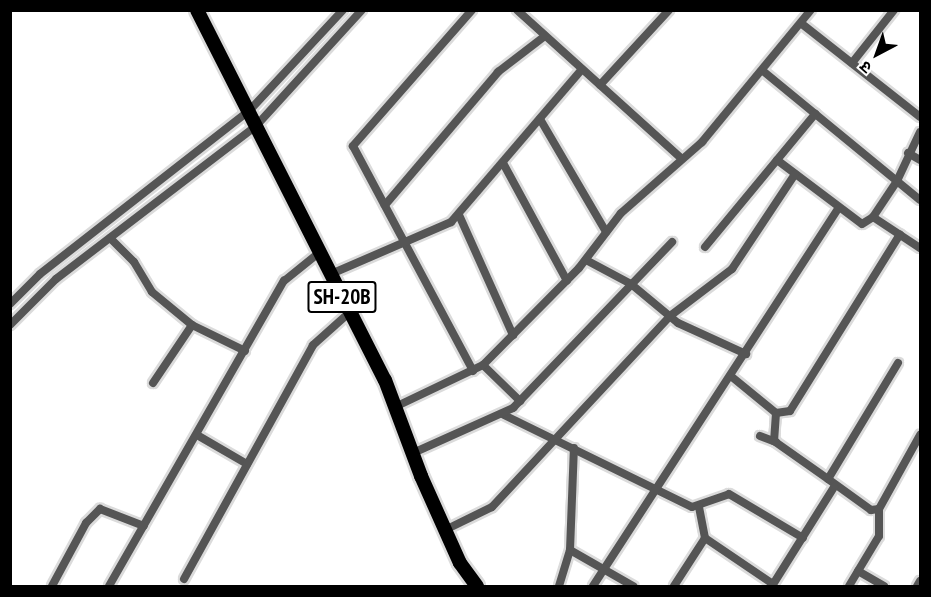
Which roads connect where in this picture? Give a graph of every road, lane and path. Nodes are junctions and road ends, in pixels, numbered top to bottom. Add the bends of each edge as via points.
1 (197, 10) edge
2 (343, 10) edge
3 (362, 10) edge
4 (472, 10) edge
5 (517, 10) edge
6 (669, 10) edge
7 (894, 10) edge
8 (808, 12) edge
9 (802, 24) junction
10 (545, 36) junction
11 (852, 63) junction
12 (582, 69) junction
13 (763, 71) junction
14 (600, 85) junction
15 (249, 111) junction
16 (815, 114) junction
17 (921, 117) edge
18 (540, 119) junction
19 (256, 126) junction
20 (921, 132) edge
21 (908, 153) junction
22 (682, 159) junction
23 (777, 160) junction
24 (921, 160) edge
25 (503, 163) junction
26 (795, 174) junction
27 (897, 181) junction
28 (921, 200) edge
29 (385, 205) junction
30 (131, 207) junction
31 (838, 209) junction
32 (459, 215) junction
33 (138, 216) junction
34 (873, 217) junction
35 (606, 232) junction
36 (900, 234) junction
37 (110, 238) junction
38 (402, 240) junction
39 (672, 242) dead end
40 (705, 247) dead end
41 (921, 248) edge
42 (320, 252) junction
43 (586, 260) junction
44 (331, 274) junction
45 (567, 281) junction
46 (632, 284) junction
47 (10, 304) edge
48 (350, 312) junction
49 (670, 316) junction
50 (192, 325) junction
51 (10, 326) edge
52 (513, 335) junction
53 (244, 351) junction
54 (746, 354) junction
55 (898, 363) dead end
56 (483, 364) junction
57 (473, 371) junction
58 (732, 377) junction
59 (153, 383) dead end
60 (520, 401) junction
61 (397, 406) junction
62 (776, 413) junction
63 (504, 415) junction
64 (197, 435) junction
65 (921, 435) edge
66 (760, 436) dead end
67 (557, 440) junction
68 (776, 442) junction
69 (574, 447) junction
70 (917, 452) edge
71 (413, 453) junction
72 (247, 464) junction
73 (831, 483) junction
74 (658, 489) junction
75 (699, 507) junction
76 (879, 509) junction
77 (144, 526) junction
78 (445, 530) junction
79 (705, 538) junction
80 (803, 538) junction
81 (570, 550) junction
82 (605, 568) junction
83 (858, 571) junction
84 (184, 579) dead end
85 (921, 581) edge
86 (773, 585) edge
87 (52, 586) edge
88 (109, 586) edge
89 (477, 586) edge
90 (559, 586) edge
91 (593, 586) edge
92 (633, 586) edge
93 (674, 586) edge
94 (849, 586) edge
95 (884, 586) edge
96 (917, 586) edge

1 - 15 main road, SH-20B
2 - 15 street
3 - 19 street
4 - 29 street via 353,146
5 - 10 street
6 - 14 street
7 - 11 street
8 - 9 street
9 - 11 street
9 - 13 street
10 - 12 street
10 - 29 street via 498,72
11 - 17 street
12 - 14 street
12 - 18 street
13 - 16 street
13 - 22 street
14 - 22 street
15 - 19 main road, SH-20B
15 - 30 street
16 - 23 street
16 - 27 street
18 - 25 street
18 - 35 street
19 - 33 street
19 - 42 main road, SH-20B
20 - 21 street
21 - 24 street
21 - 27 street
22 - 35 street
23 - 26 street
23 - 40 street
25 - 32 street
25 - 45 street
26 - 31 street
26 - 49 street via 732,269
27 - 28 street
27 - 34 street
29 - 38 street
30 - 33 street
30 - 47 street via 40,274
31 - 34 street via 862,224
31 - 54 street
32 - 38 street via 442,228
32 - 52 street
33 - 37 street
34 - 36 street
35 - 43 street
36 - 41 street
36 - 62 street via 797,404
37 - 50 street via 134,262 152,292
37 - 51 street via 56,279
38 - 44 street
38 - 57 street
39 - 46 street
42 - 44 main road, SH-20B
42 - 53 street via 284,281
43 - 45 street
43 - 46 street
44 - 48 main road, SH-20B
45 - 52 street
46 - 49 street
46 - 60 street
48 - 61 main road, SH-20B
48 - 72 street via 313,345
49 - 54 street
49 - 67 street
50 - 53 street
50 - 59 street
52 - 56 street
53 - 64 street
54 - 58 street
55 - 73 street
56 - 57 street
56 - 60 street
57 - 61 street
58 - 62 street
58 - 74 street
60 - 63 street
61 - 71 main road, SH-20B
62 - 68 street
63 - 67 street
63 - 71 street
64 - 72 street
64 - 77 street
65 - 70 street
66 - 68 street
67 - 69 street
67 - 78 street via 492,507
68 - 73 street
69 - 74 street
69 - 81 street
70 - 76 street
71 - 78 main road, SH-20B
72 - 84 street
73 - 76 street via 871,510
73 - 80 street
74 - 75 street
74 - 82 street
75 - 79 street
75 - 80 street via 729,494
76 - 83 street via 881,530
77 - 87 street via 100,509 86,523
77 - 88 street
78 - 89 main road, SH-20B
79 - 86 street
79 - 93 street
80 - 86 street
81 - 82 street
81 - 90 street
82 - 91 street
82 - 92 street
83 - 94 street
83 - 95 street
85 - 96 street

